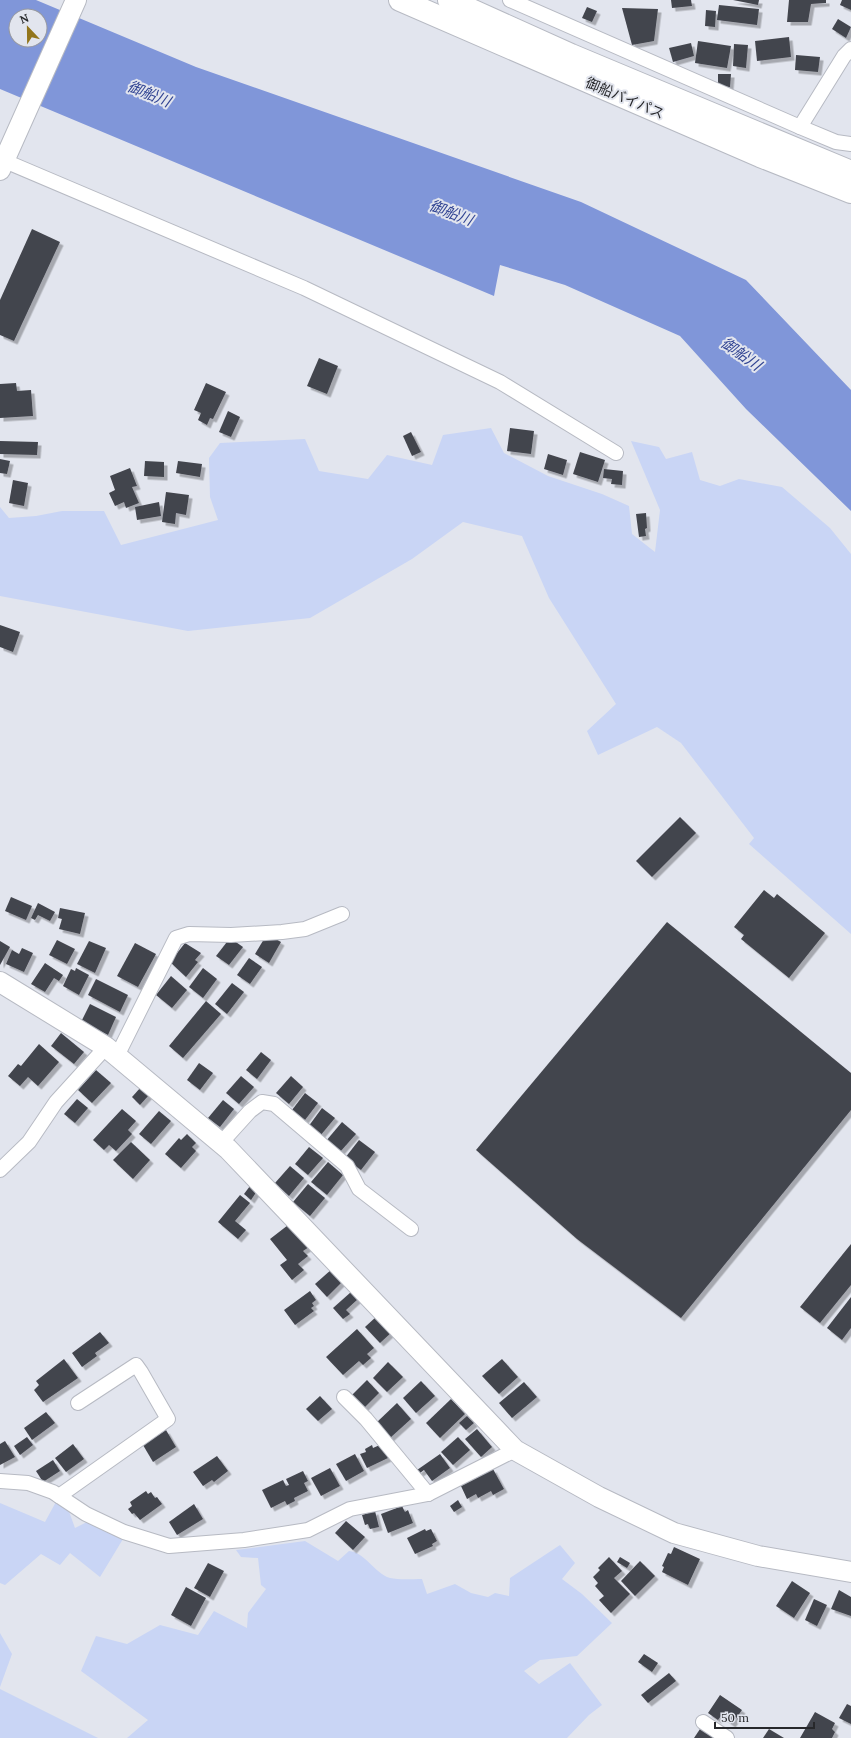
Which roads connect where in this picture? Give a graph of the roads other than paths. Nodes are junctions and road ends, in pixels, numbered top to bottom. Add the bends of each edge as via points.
1 (76, 0) edge
2 (400, 0) edge
3 (449, 0) edge
4 (510, 0) edge
5 (851, 48) edge
6 (800, 127) junction
7 (851, 144) edge
8 (4, 158) edge
9 (851, 172) edge
10 (851, 192) edge
11 (616, 453) dead end
12 (342, 914) dead end
13 (0, 982) edge
14 (112, 1052) junction
15 (221, 1143) junction
16 (0, 1170) edge
17 (411, 1229) dead end
18 (344, 1397) dead end
19 (78, 1403) dead end
20 (515, 1450) junction
21 (0, 1481) edge
22 (428, 1494) junction
23 (59, 1496) junction
24 (851, 1572) edge
25 (703, 1722) dead end
26 (727, 1738) edge

1 - 8 street
2 - 10 highway, 御船バイパス via 760,156
3 - 9 highway, 御船バイパス via 571,56
4 - 6 street
5 - 6 street
6 - 7 street via 836,142
8 - 11 street via 318,295 500,382
12 - 14 street via 304,929 231,935 189,934 176,938
13 - 14 street
14 - 15 street
14 - 16 street via 56,1102 29,1142
15 - 17 street via 250,1111 262,1102 274,1104 347,1166 359,1189
15 - 20 street
18 - 22 street via 366,1419
19 - 23 street via 136,1365 168,1419
20 - 22 street
20 - 24 street via 599,1497 674,1533 758,1556
21 - 23 street via 28,1483
22 - 23 street via 350,1509 308,1530 244,1540 169,1546 124,1532 86,1514
25 - 26 street

